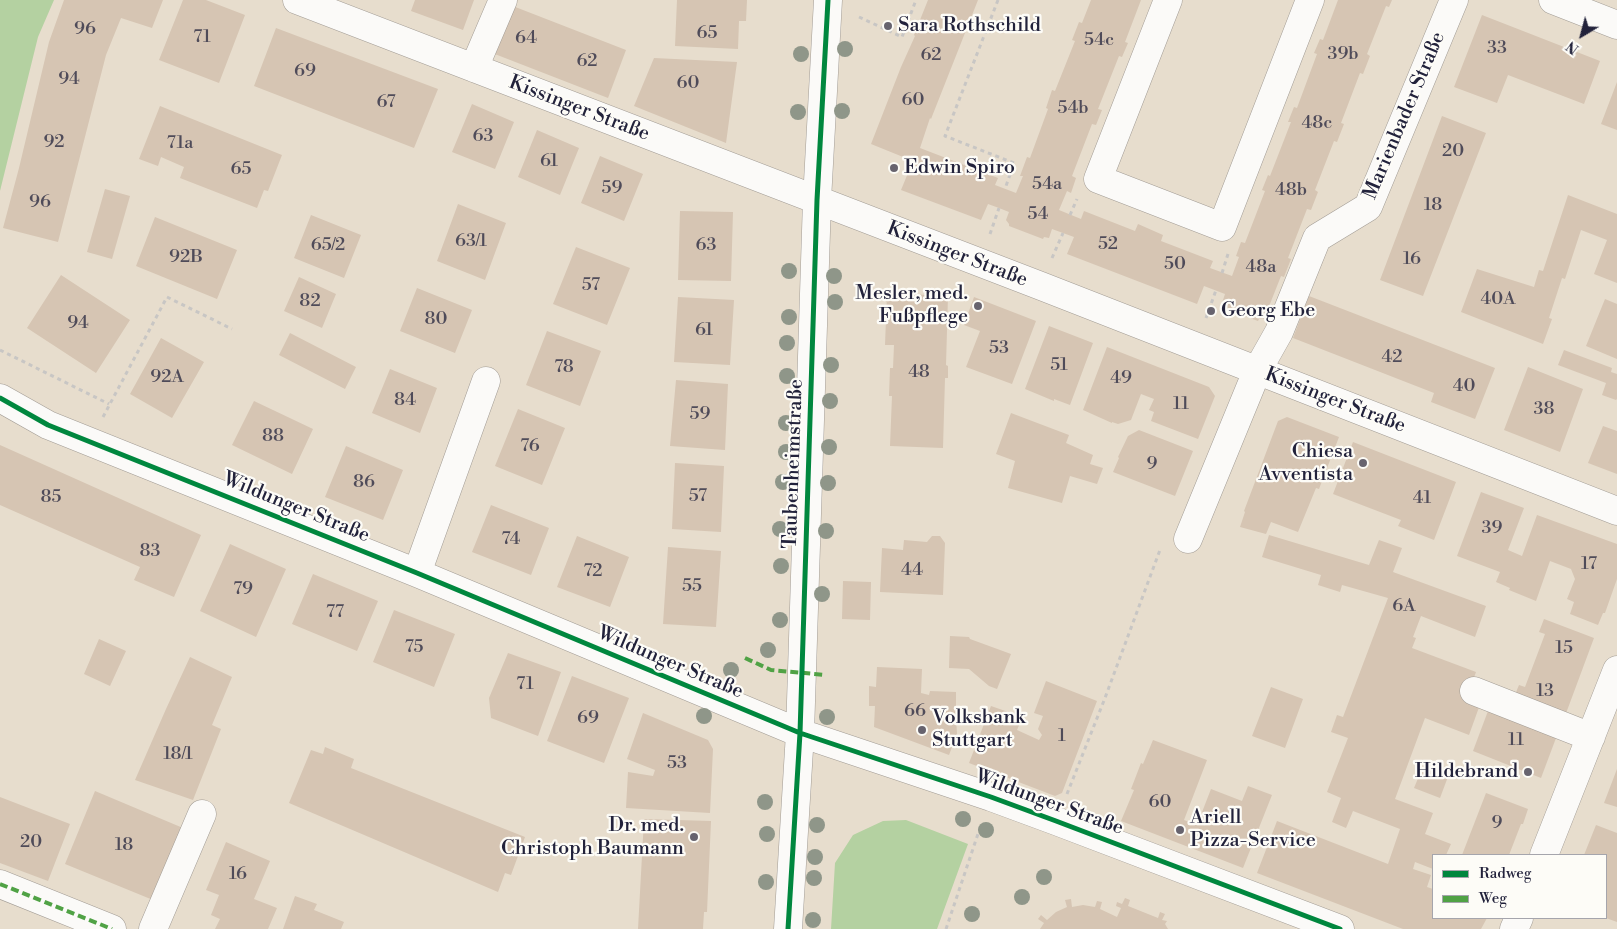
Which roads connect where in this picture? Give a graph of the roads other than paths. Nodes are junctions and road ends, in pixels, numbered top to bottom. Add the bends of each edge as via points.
1 (297, 0) edge
2 (503, 0) edge
3 (828, 0) edge
4 (1168, 0) edge
5 (1310, 0) edge
6 (1454, 0) edge
7 (1553, 0) edge
8 (1617, 25) edge
9 (474, 68) junction
10 (817, 200) junction
11 (1257, 371) junction
12 (486, 381) dead end
13 (0, 398) edge
14 (1617, 511) edge
15 (1188, 539) road end
16 (417, 573) junction
17 (1617, 670) edge
18 (1474, 691) dead end
19 (800, 733) junction
20 (1591, 737) junction
21 (202, 814) dead end
22 (1544, 854) edge
23 (0, 884) edge
24 (112, 929) edge
25 (153, 929) edge
26 (788, 929) edge
27 (1340, 929) edge

1 - 9 street, Kissinger Straße
2 - 9 street
3 - 10 street, Taubenheimstraße
4 - 5 street via 1098,179 1222,227
6 - 11 street, Marienbader Straße via 1368,207 1316,238 1279,332
7 - 8 street
9 - 10 street, Kissinger Straße
10 - 11 street, Kissinger Straße
10 - 19 street, Taubenheimstraße
11 - 14 street, Kissinger Straße
11 - 15 street, Marienbader Straße
12 - 16 street
13 - 16 street, Wildunger Straße via 48,425
16 - 19 street, Wildunger Straße
17 - 20 street
18 - 20 street
19 - 26 street, Taubenheimstraße
19 - 27 street, Wildunger Straße via 991,797
20 - 22 street
21 - 25 street
23 - 24 street

